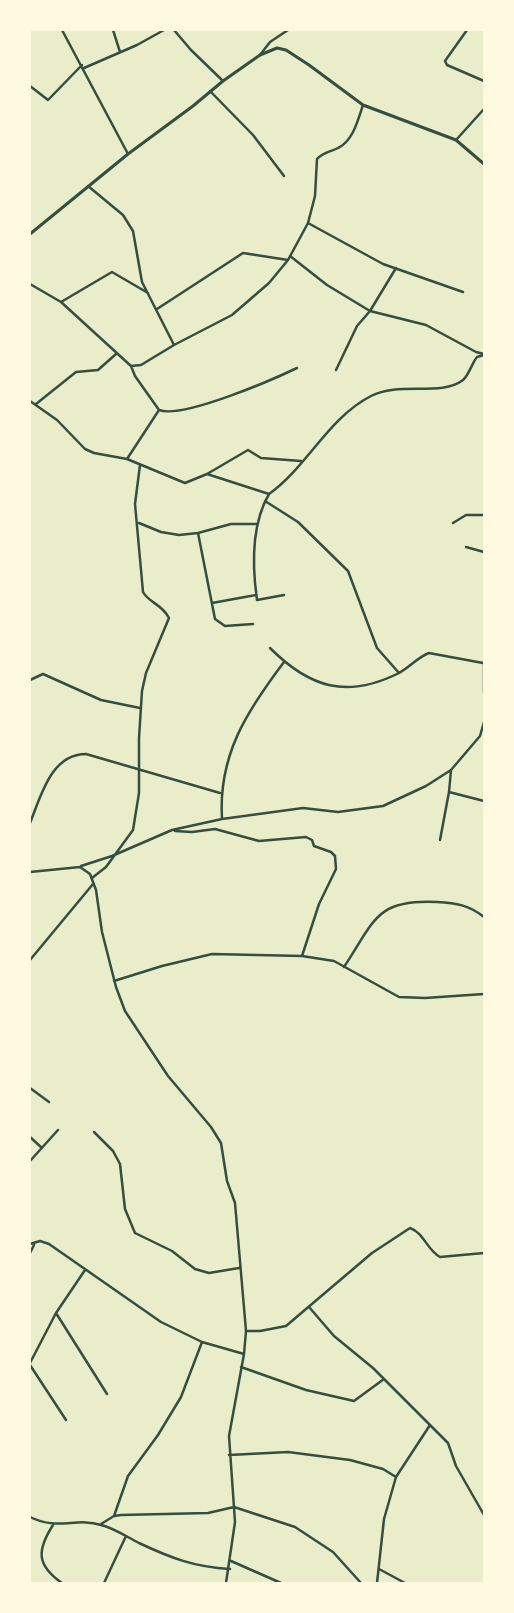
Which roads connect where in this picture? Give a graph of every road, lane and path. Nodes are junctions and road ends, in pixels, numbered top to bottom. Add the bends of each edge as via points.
1 (62, 30) edge
2 (113, 30) edge
3 (164, 30) edge
4 (174, 30) edge
5 (288, 30) edge
6 (467, 30) edge
7 (120, 52) junction
8 (260, 55) junction
9 (83, 67) junction
10 (223, 81) junction
11 (484, 81) edge
12 (32, 88) edge
13 (210, 91) junction
14 (30, 92) edge
15 (363, 105) junction
16 (484, 109) edge
17 (456, 140) junction
18 (128, 154) junction
19 (484, 164) edge
20 (284, 176) dead end
21 (88, 186) junction
22 (308, 223) junction
23 (30, 234) edge
24 (290, 256) junction
25 (288, 260) junction
26 (396, 268) junction
27 (30, 284) edge
28 (463, 292) dead end
29 (149, 294) junction
30 (61, 302) junction
31 (157, 309) junction
32 (370, 311) junction
33 (174, 345) junction
34 (116, 354) junction
35 (484, 354) edge
36 (131, 366) junction
37 (297, 368) dead end
38 (336, 370) dead end
39 (30, 401) edge
40 (36, 404) junction
41 (159, 410) junction
42 (127, 459) junction
43 (301, 461) junction
44 (140, 464) junction
45 (207, 474) junction
46 (269, 494) junction
47 (265, 500) junction
48 (484, 516) edge
49 (138, 522) junction
50 (453, 523) dead end
51 (256, 524) junction
52 (198, 533) junction
53 (466, 546) dead end
54 (484, 552) edge
55 (256, 595) junction
56 (284, 595) dead end
57 (212, 603) junction
58 (254, 624) dead end
59 (270, 648) dead end
60 (284, 662) junction
61 (484, 662) edge
62 (399, 673) junction
63 (30, 680) edge
64 (484, 693) edge
65 (140, 708) junction
66 (484, 722) edge
67 (138, 768) junction
68 (451, 770) junction
69 (449, 792) junction
70 (220, 793) junction
71 (484, 801) edge
72 (222, 819) junction
73 (30, 823) edge
74 (172, 830) junction
75 (440, 840) dead end
76 (112, 856) junction
77 (80, 866) junction
78 (30, 872) edge
79 (92, 878) junction
80 (94, 884) junction
81 (484, 917) edge
82 (302, 956) junction
83 (30, 960) edge
84 (344, 966) junction
85 (114, 981) junction
86 (484, 994) edge
87 (30, 1088) edge
88 (49, 1102) dead end
89 (58, 1130) dead end
90 (94, 1132) dead end
91 (30, 1137) edge
92 (42, 1148) junction
93 (30, 1161) edge
94 (35, 1243) junction
95 (30, 1244) edge
96 (30, 1253) edge
97 (484, 1253) edge
98 (240, 1268) junction
99 (84, 1270) junction
100 (309, 1307) junction
101 (56, 1313) junction
102 (246, 1331) junction
103 (202, 1342) junction
104 (244, 1354) junction
105 (30, 1364) edge
106 (241, 1367) junction
107 (384, 1379) junction
108 (107, 1394) dead end
109 (66, 1420) dead end
110 (430, 1425) junction
111 (229, 1455) junction
112 (396, 1477) junction
113 (234, 1507) junction
114 (484, 1515) edge
115 (114, 1516) junction
116 (30, 1517) edge
117 (101, 1524) junction
118 (53, 1525) junction
119 (126, 1536) junction
120 (231, 1561) junction
121 (230, 1569) junction
122 (379, 1569) junction
123 (62, 1583) edge
124 (104, 1583) edge
125 (226, 1583) edge
126 (281, 1583) edge
127 (361, 1583) edge
128 (377, 1583) edge
129 (405, 1583) edge

1 - 9 street
2 - 7 street
3 - 7 street
4 - 10 street
5 - 8 street via 270,42
6 - 11 street via 445,61
7 - 9 street
8 - 10 street
8 - 15 street via 277,48 286,50
9 - 12 street via 50,99
9 - 18 street
10 - 13 street
12 - 14 street
13 - 18 street
13 - 20 street via 253,135
15 - 17 street
15 - 22 street via 350,138 344,145 317,159 315,196
16 - 17 street
17 - 19 street
18 - 21 street
21 - 23 street
21 - 29 street via 123,215 133,231 142,282
22 - 24 street
22 - 26 street via 367,256
24 - 25 street
24 - 32 street via 327,285
25 - 31 street via 243,254
25 - 33 street via 269,283 232,315
26 - 28 street
26 - 32 street
27 - 30 street
29 - 30 street via 112,272
29 - 31 street
30 - 34 street
31 - 33 street
32 - 35 street via 426,325
32 - 38 street via 357,326
33 - 36 street via 141,365
34 - 36 street
34 - 40 street via 98,370 76,372
35 - 43 street via 477,357 465,377 458,382 426,389 392,388 368,397
36 - 41 street
37 - 41 street via 242,392 173,412
39 - 40 street
40 - 42 street via 85,449
41 - 42 street
42 - 44 street
43 - 45 street via 261,458 248,450
43 - 46 street
44 - 45 street via 185,483
44 - 49 street via 135,493
45 - 46 street
46 - 47 street
47 - 51 street
47 - 62 street via 298,522 348,571 377,648
48 - 50 street via 466,515
49 - 52 street via 161,532 179,535
49 - 65 street via 143,592 164,608 169,618 146,673
51 - 52 street via 231,524
51 - 55 street
52 - 57 street
53 - 54 street
55 - 56 street via 259,602
55 - 57 street
57 - 58 street via 215,619 225,626
59 - 60 street
60 - 62 street via 303,675 344,689 361,687
60 - 70 street via 251,707 227,761
61 - 62 street via 429,653
61 - 64 street
63 - 65 street via 43,674 101,700
65 - 67 street
66 - 68 street via 480,736
67 - 70 street
67 - 73 street via 86,754 68,757 59,763 44,789
67 - 76 street via 139,793 133,830
68 - 69 street
68 - 72 street via 383,806 338,812 313,807
69 - 71 street
69 - 75 street
70 - 72 street
72 - 74 street
74 - 76 street
74 - 82 street via 216,829 259,841 306,837 314,846 331,852 335,856 336,869 319,904
76 - 77 street
76 - 79 street via 106,867
77 - 78 street
77 - 79 street
79 - 80 street
80 - 83 street
80 - 85 street
81 - 84 street via 462,904 420,901 394,905 375,921
82 - 84 street via 334,961
82 - 85 street via 212,954
84 - 86 street via 399,997
85 - 98 street via 125,1011 137,1031 221,1143 227,1181 235,1203
87 - 88 street
89 - 92 street
90 - 98 street via 113,1151 120,1164 124,1209 136,1233 172,1251 202,1272
91 - 92 street
92 - 93 street
94 - 95 street
94 - 96 street
94 - 99 street via 48,1244
97 - 100 street via 440,1257 434,1254 418,1230 410,1228 372,1253
98 - 102 street
99 - 101 street
99 - 103 street via 161,1322
100 - 102 street via 286,1326 260,1332
100 - 107 street via 334,1336
101 - 105 street
101 - 108 street
102 - 104 street
103 - 104 street
103 - 115 street via 181,1397 128,1476
104 - 106 street
105 - 109 street
106 - 107 street via 306,1390 354,1401
106 - 111 street via 229,1436
107 - 110 street
110 - 112 street
110 - 114 street via 448,1443 456,1466
111 - 112 street via 288,1452 350,1460 383,1469
111 - 113 street
112 - 122 street via 384,1519
113 - 115 street via 208,1513
113 - 120 street
113 - 127 street via 295,1527 333,1552
115 - 117 street
116 - 118 street
117 - 118 street
117 - 119 street
118 - 123 street via 42,1541 41,1557 53,1576
119 - 121 street via 203,1568
119 - 124 street
120 - 121 street
120 - 126 street
121 - 125 street
122 - 128 street
122 - 129 street

